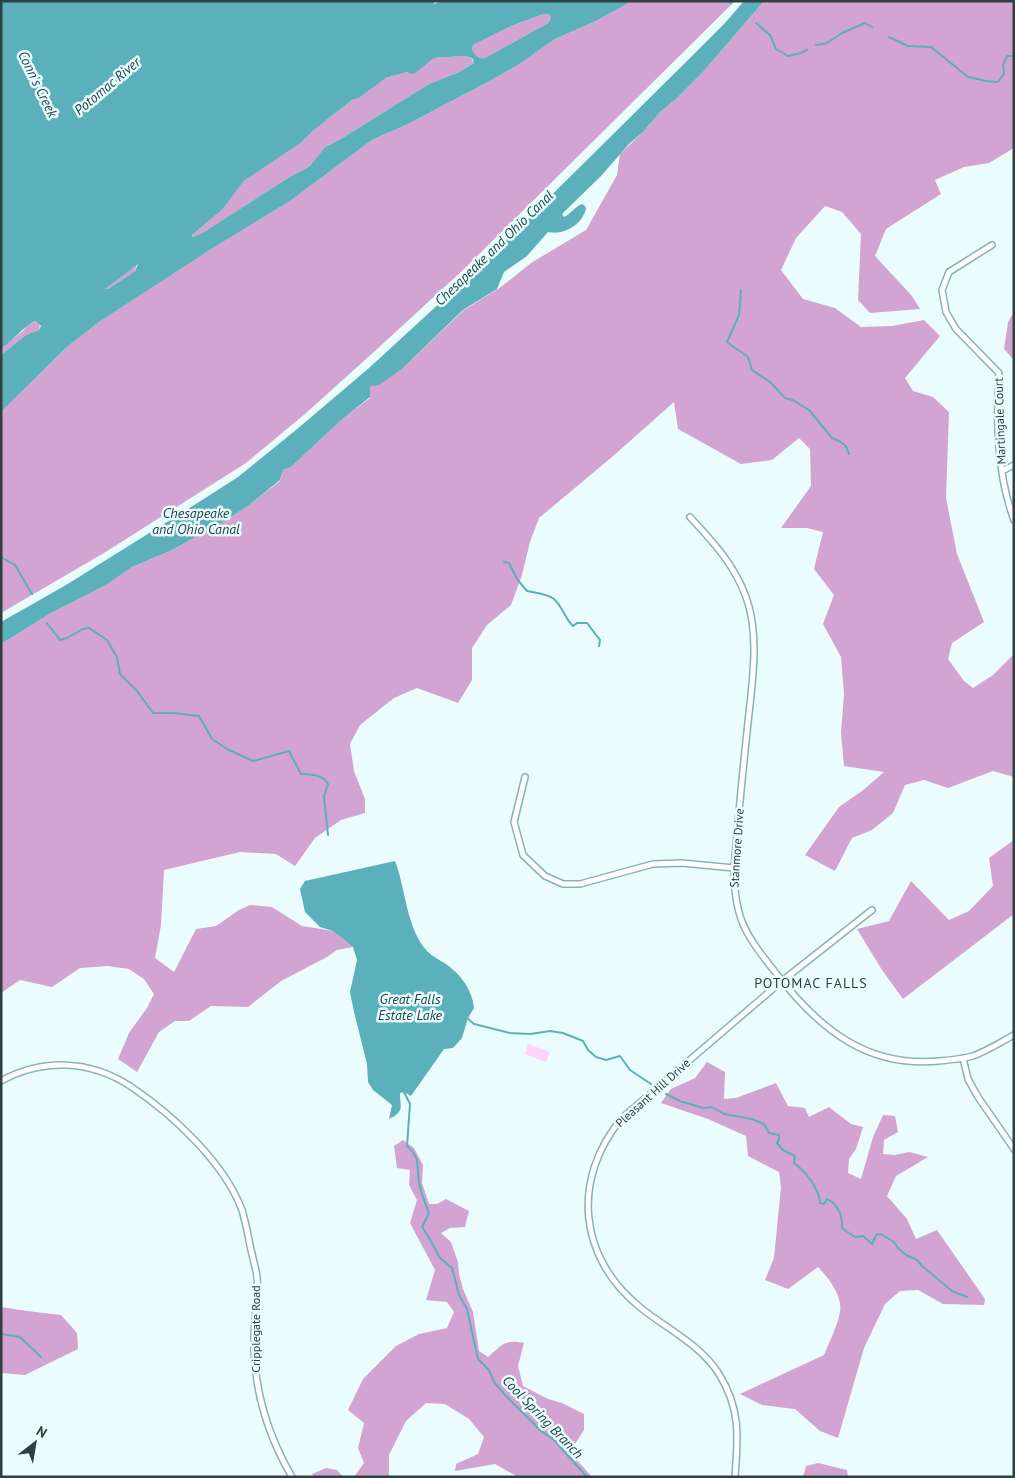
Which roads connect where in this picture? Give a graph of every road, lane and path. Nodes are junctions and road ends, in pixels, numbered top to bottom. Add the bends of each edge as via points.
1 (992, 245) dead end
2 (1014, 465) edge
3 (1002, 471) junction
4 (690, 517) dead end
5 (1014, 520) edge
6 (526, 777) dead end
7 (734, 868) junction
8 (872, 910) dead end
9 (782, 981) junction
10 (1014, 1035) edge
11 (963, 1058) junction
12 (1, 1080) edge
13 (1014, 1149) edge
14 (292, 1477) edge
15 (735, 1477) edge

1 - 3 street, Martingale Court via 949,272 942,290 946,312 956,329 999,373 998,432
2 - 3 street
3 - 5 street, Martingale Court via 1006,498
4 - 7 street, Stanmore Drive via 722,551 740,580 752,617 751,684
6 - 7 street via 514,822 523,855 545,876 563,884 580,884 653,864
7 - 9 street, Stanmore Drive via 734,893 741,922
8 - 9 street, Pleasant Hill Drive
9 - 11 street, Stanmore Drive via 825,1026 866,1051 892,1059 920,1062
9 - 15 street, Pleasant Hill Drive via 622,1118 600,1149 589,1187 590,1227 597,1254 609,1275 641,1308 691,1344 720,1375 731,1398 738,1426
10 - 11 street, Stanmore Drive
11 - 13 street via 968,1079 978,1097
12 - 14 street, Cripplegate Road via 30,1068 62,1064 94,1069 116,1078 182,1127 223,1175 243,1212 257,1278 256,1377 266,1423

